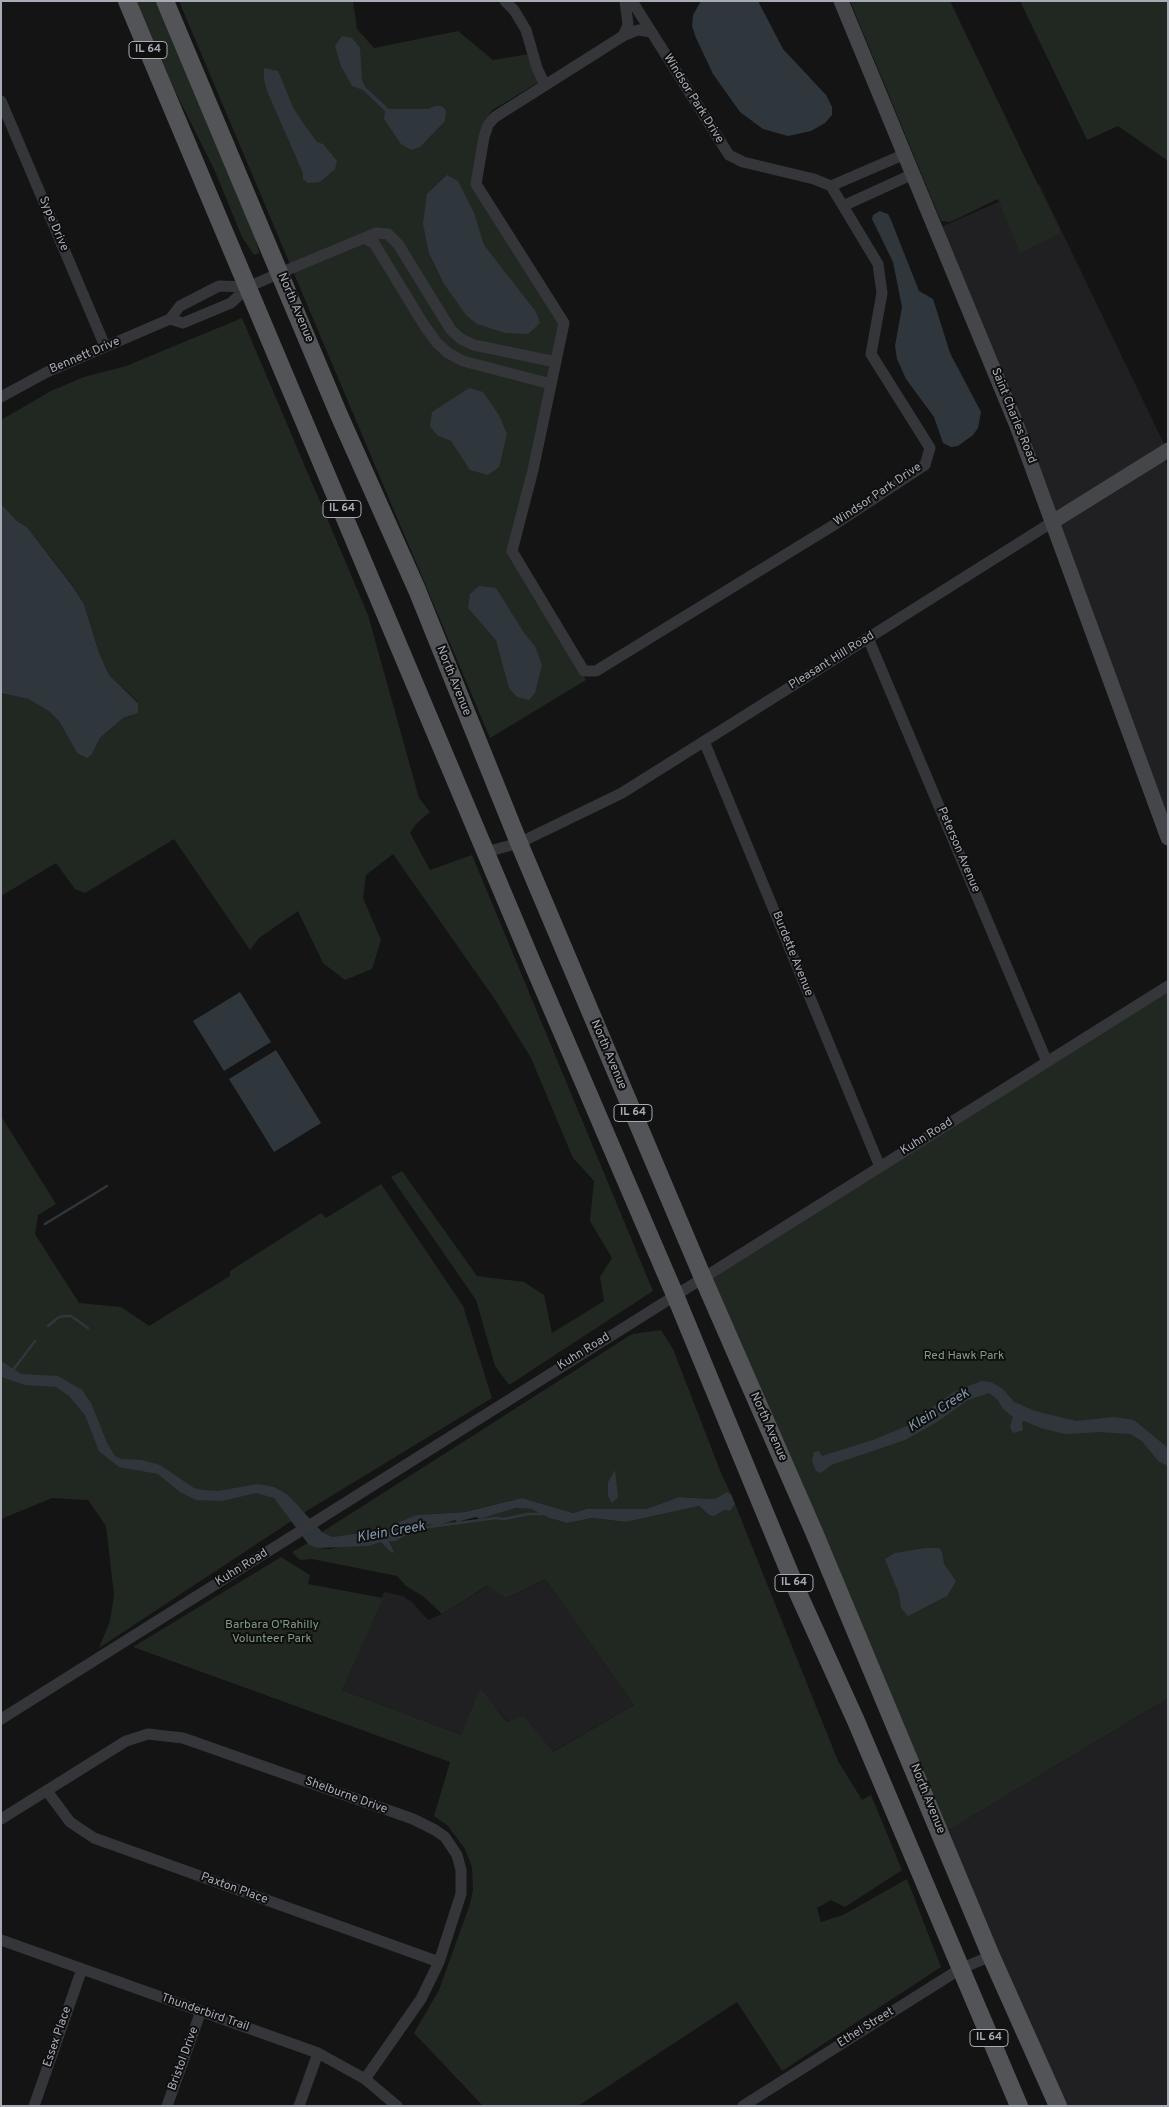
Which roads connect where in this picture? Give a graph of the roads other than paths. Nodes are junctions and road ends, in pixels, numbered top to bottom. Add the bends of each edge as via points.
1 (128, 1) edge
2 (165, 1) edge
3 (505, 1) edge
4 (625, 1) edge
5 (632, 1) edge
6 (841, 1) edge
7 (651, 32) junction
8 (623, 36) junction
9 (545, 85) junction
10 (1, 101) edge
11 (905, 154) junction
12 (913, 174) junction
13 (831, 186) junction
14 (843, 206) junction
15 (364, 238) junction
16 (280, 273) junction
17 (418, 277) junction
18 (248, 287) junction
19 (402, 288) junction
20 (170, 319) junction
21 (105, 346) junction
22 (556, 362) junction
23 (551, 384) junction
24 (1, 397) edge
25 (1168, 450) edge
26 (1054, 521) junction
27 (868, 638) junction
28 (704, 741) junction
29 (1168, 838) edge
30 (519, 842) junction
31 (486, 852) junction
32 (1168, 986) edge
33 (1047, 1062) junction
34 (880, 1167) junction
35 (703, 1278) junction
36 (676, 1295) junction
37 (1, 1719) edge
38 (47, 1791) junction
39 (1, 1819) edge
40 (1, 1940) edge
41 (991, 1956) junction
42 (439, 1962) junction
43 (82, 1969) junction
44 (960, 1969) junction
45 (201, 2011) junction
46 (318, 2053) junction
47 (365, 2079) junction
48 (34, 2106) edge
49 (167, 2106) edge
50 (299, 2106) edge
51 (397, 2106) edge
52 (743, 2106) edge
53 (1018, 2106) edge
54 (1058, 2106) edge

1 - 18 main road, IL 64
2 - 16 main road, North Avenue / IL 64
3 - 9 street via 526,30
4 - 8 street via 628,25
5 - 7 street
6 - 11 street, Saint Charles Road
7 - 8 street, Windsor Park Drive via 638,30
7 - 13 street, Windsor Park Drive via 728,156
8 - 9 street, Windsor Park Drive
9 - 22 street, Windsor Park Drive via 494,116 488,125 476,184 564,323
10 - 21 street, Sype Drive
11 - 12 street, Saint Charles Road
11 - 13 street
12 - 14 street
12 - 26 street, Saint Charles Road
13 - 14 street, Windsor Park Drive
14 - 23 street, Windsor Park Drive via 878,264 882,293 871,354 930,448 925,465 596,671 584,672 512,551
15 - 16 street
15 - 17 street via 376,233 388,234
15 - 19 street via 374,243
16 - 18 street
16 - 30 main road, North Avenue / IL 64 via 417,590
17 - 19 street
17 - 22 street via 461,339
18 - 20 street, Bennett Drive via 231,303 183,323
18 - 20 street, Bennett Drive via 219,286 180,306
18 - 31 main road, IL 64
19 - 23 street via 433,337 448,353 463,362
20 - 21 street, Bennett Drive
21 - 24 street, Bennett Drive
22 - 23 street, Windsor Park Drive
25 - 26 street, Pleasant Hill Road
26 - 27 street, Pleasant Hill Road
26 - 29 street, Saint Charles Road
27 - 28 street, Pleasant Hill Road
27 - 33 street, Peterson Avenue
28 - 30 street, Pleasant Hill Road via 622,793
28 - 34 street, Burdette Avenue
30 - 31 street, Pleasant Hill Road
30 - 35 main road, North Avenue / IL 64
31 - 36 main road, IL 64
32 - 33 street, Kuhn Road
33 - 34 street, Kuhn Road
34 - 35 street, Kuhn Road
35 - 36 street, Kuhn Road
35 - 41 main road, North Avenue / IL 64 via 814,1532
36 - 37 street, Kuhn Road
36 - 44 main road, IL 64 via 798,1593 856,1721
38 - 39 street, Shelburne Drive
38 - 42 street, Paxton Place via 70,1822 94,1838
38 - 42 street, Shelburne Drive via 126,1742 148,1734 170,1735 426,1825 445,1838 461,1870 461,1894
40 - 43 street, Thunderbird Trail
41 - 44 street, Ethel Street
41 - 54 main road, North Avenue / IL 64
42 - 47 street, Shelburne Drive via 413,2014
43 - 45 street, Thunderbird Trail
43 - 48 street, Essex Place
44 - 52 street, Ethel Street
44 - 53 main road, IL 64
45 - 46 street, Thunderbird Trail
45 - 49 street, Bristol Drive
46 - 47 street, Thunderbird Trail
46 - 50 street
47 - 51 street, Thunderbird Trail

